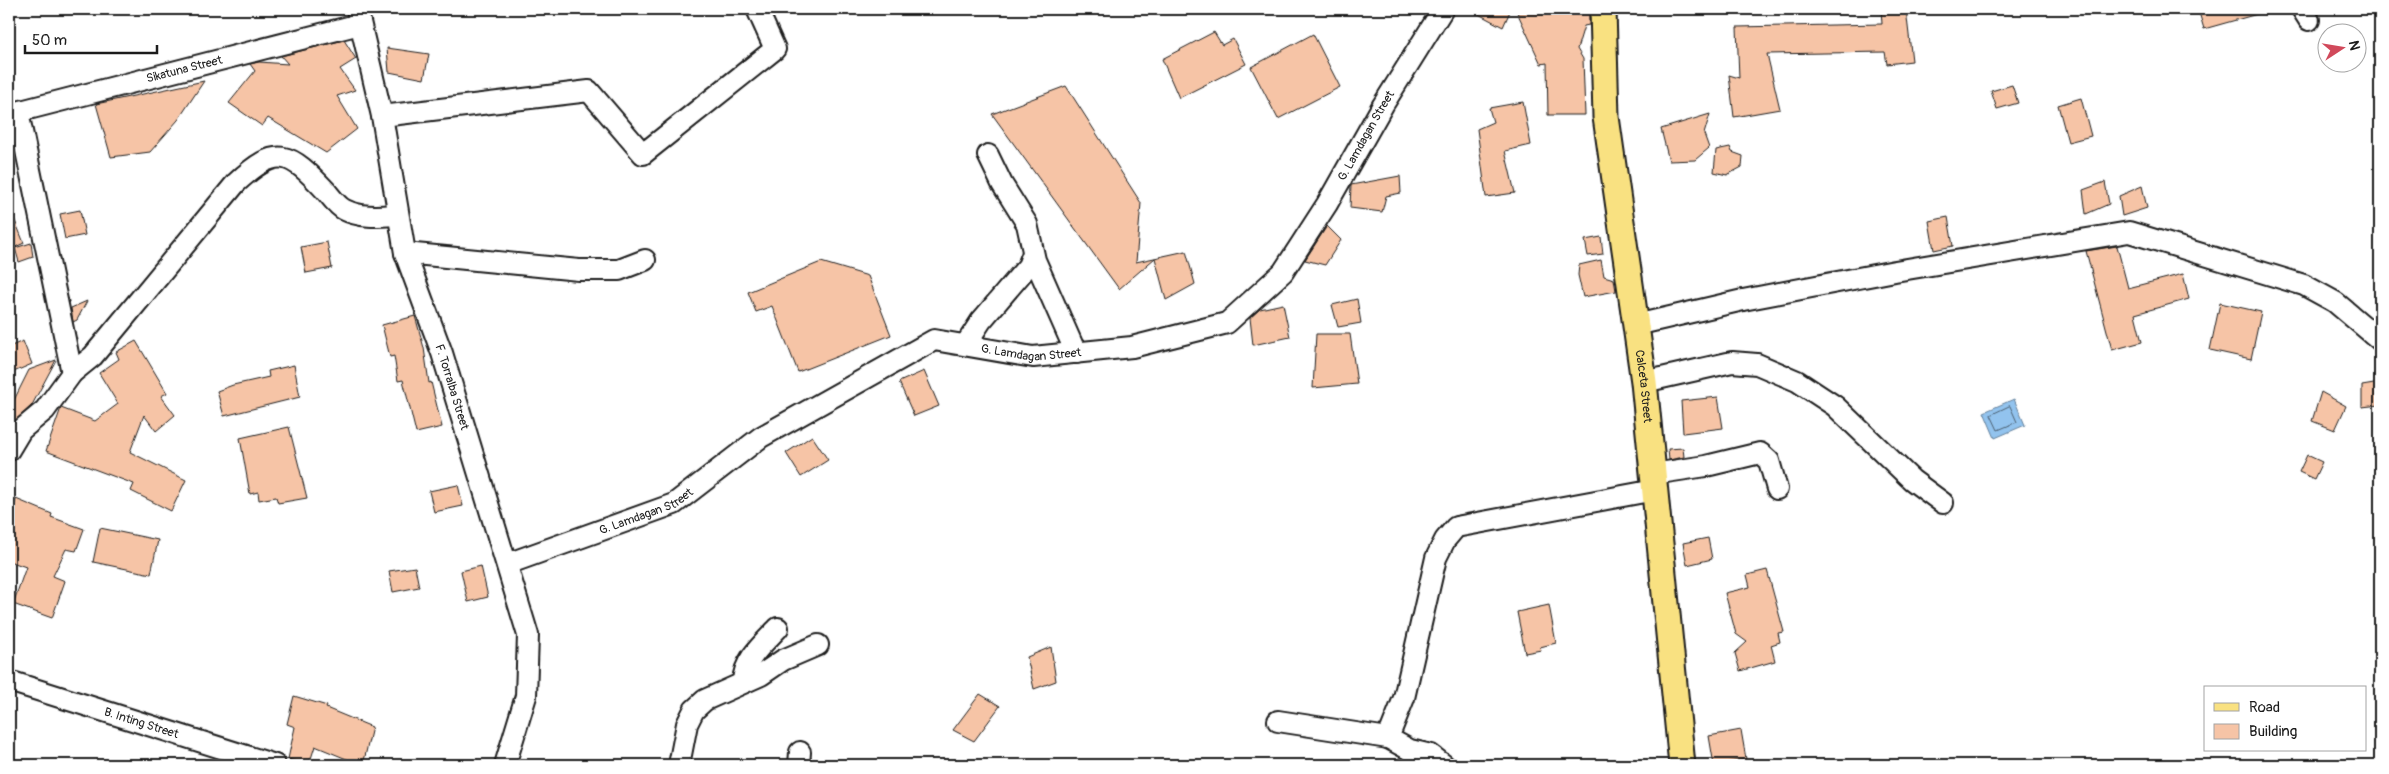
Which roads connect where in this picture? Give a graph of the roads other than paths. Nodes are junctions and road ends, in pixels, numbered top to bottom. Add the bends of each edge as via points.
1 (757, 9) edge
2 (1443, 9) edge
3 (1603, 9) edge
4 (359, 16) edge
5 (13, 113) edge
6 (382, 116) junction
7 (988, 155) dead end
8 (398, 215) junction
9 (405, 253) junction
10 (1033, 253) junction
11 (645, 260) dead end
12 (1636, 325) junction
13 (2380, 340) edge
14 (966, 344) junction
15 (1076, 353) junction
16 (72, 373) junction
17 (1644, 382) junction
18 (9, 450) edge
19 (1654, 482) junction
20 (1777, 489) dead end
21 (1943, 503) dead end
22 (507, 564) junction
23 (818, 644) dead end
24 (783, 660) junction
25 (9, 681) edge
26 (743, 682) junction
27 (1278, 721) dead end
28 (1388, 738) junction
29 (275, 765) edge
30 (505, 765) edge
31 (678, 765) edge
32 (1444, 765) edge
33 (1682, 765) edge

1 - 6 street via 775,49 643,154 589,90
2 - 15 street, G. Lamdagan Street via 1283,272 1227,323 1132,347
3 - 12 main road, Calceta Street via 1606,117
4 - 5 street, Sikatuna Street
4 - 6 street, F. Torralba Street
5 - 16 street
6 - 8 street, F. Torralba Street
7 - 10 street via 1027,224
8 - 9 street, F. Torralba Street
8 - 16 street via 370,217 343,210 296,162 276,156 257,164 236,183 93,356
9 - 11 street via 579,270 619,270
9 - 22 street, F. Torralba Street via 442,353
10 - 14 street via 1028,266 981,321
10 - 15 street
12 - 13 street via 1742,300 1895,271 2129,232 2304,285 2334,302
12 - 17 main road, Calceta Street
14 - 15 street, G. Lamdagan Street via 1033,357
14 - 22 street, G. Lamdagan Street via 934,340 761,437 674,504
16 - 18 street via 45,410 21,430
17 - 19 main road, Calceta Street
17 - 21 street via 1732,362 1757,364 1797,381 1836,406 1912,480
19 - 20 street via 1760,453 1769,461
19 - 28 street via 1456,527 1436,558 1404,698
19 - 33 main road, Calceta Street
22 - 30 street, F. Torralba Street via 528,634 526,696
23 - 24 street
24 - 26 street via 761,675
24 - 26 street via 779,624 752,655 744,670
25 - 29 street, B. Inting Street
26 - 31 street via 705,700 694,710 687,724
27 - 28 street
28 - 32 street via 1410,750 1431,754

